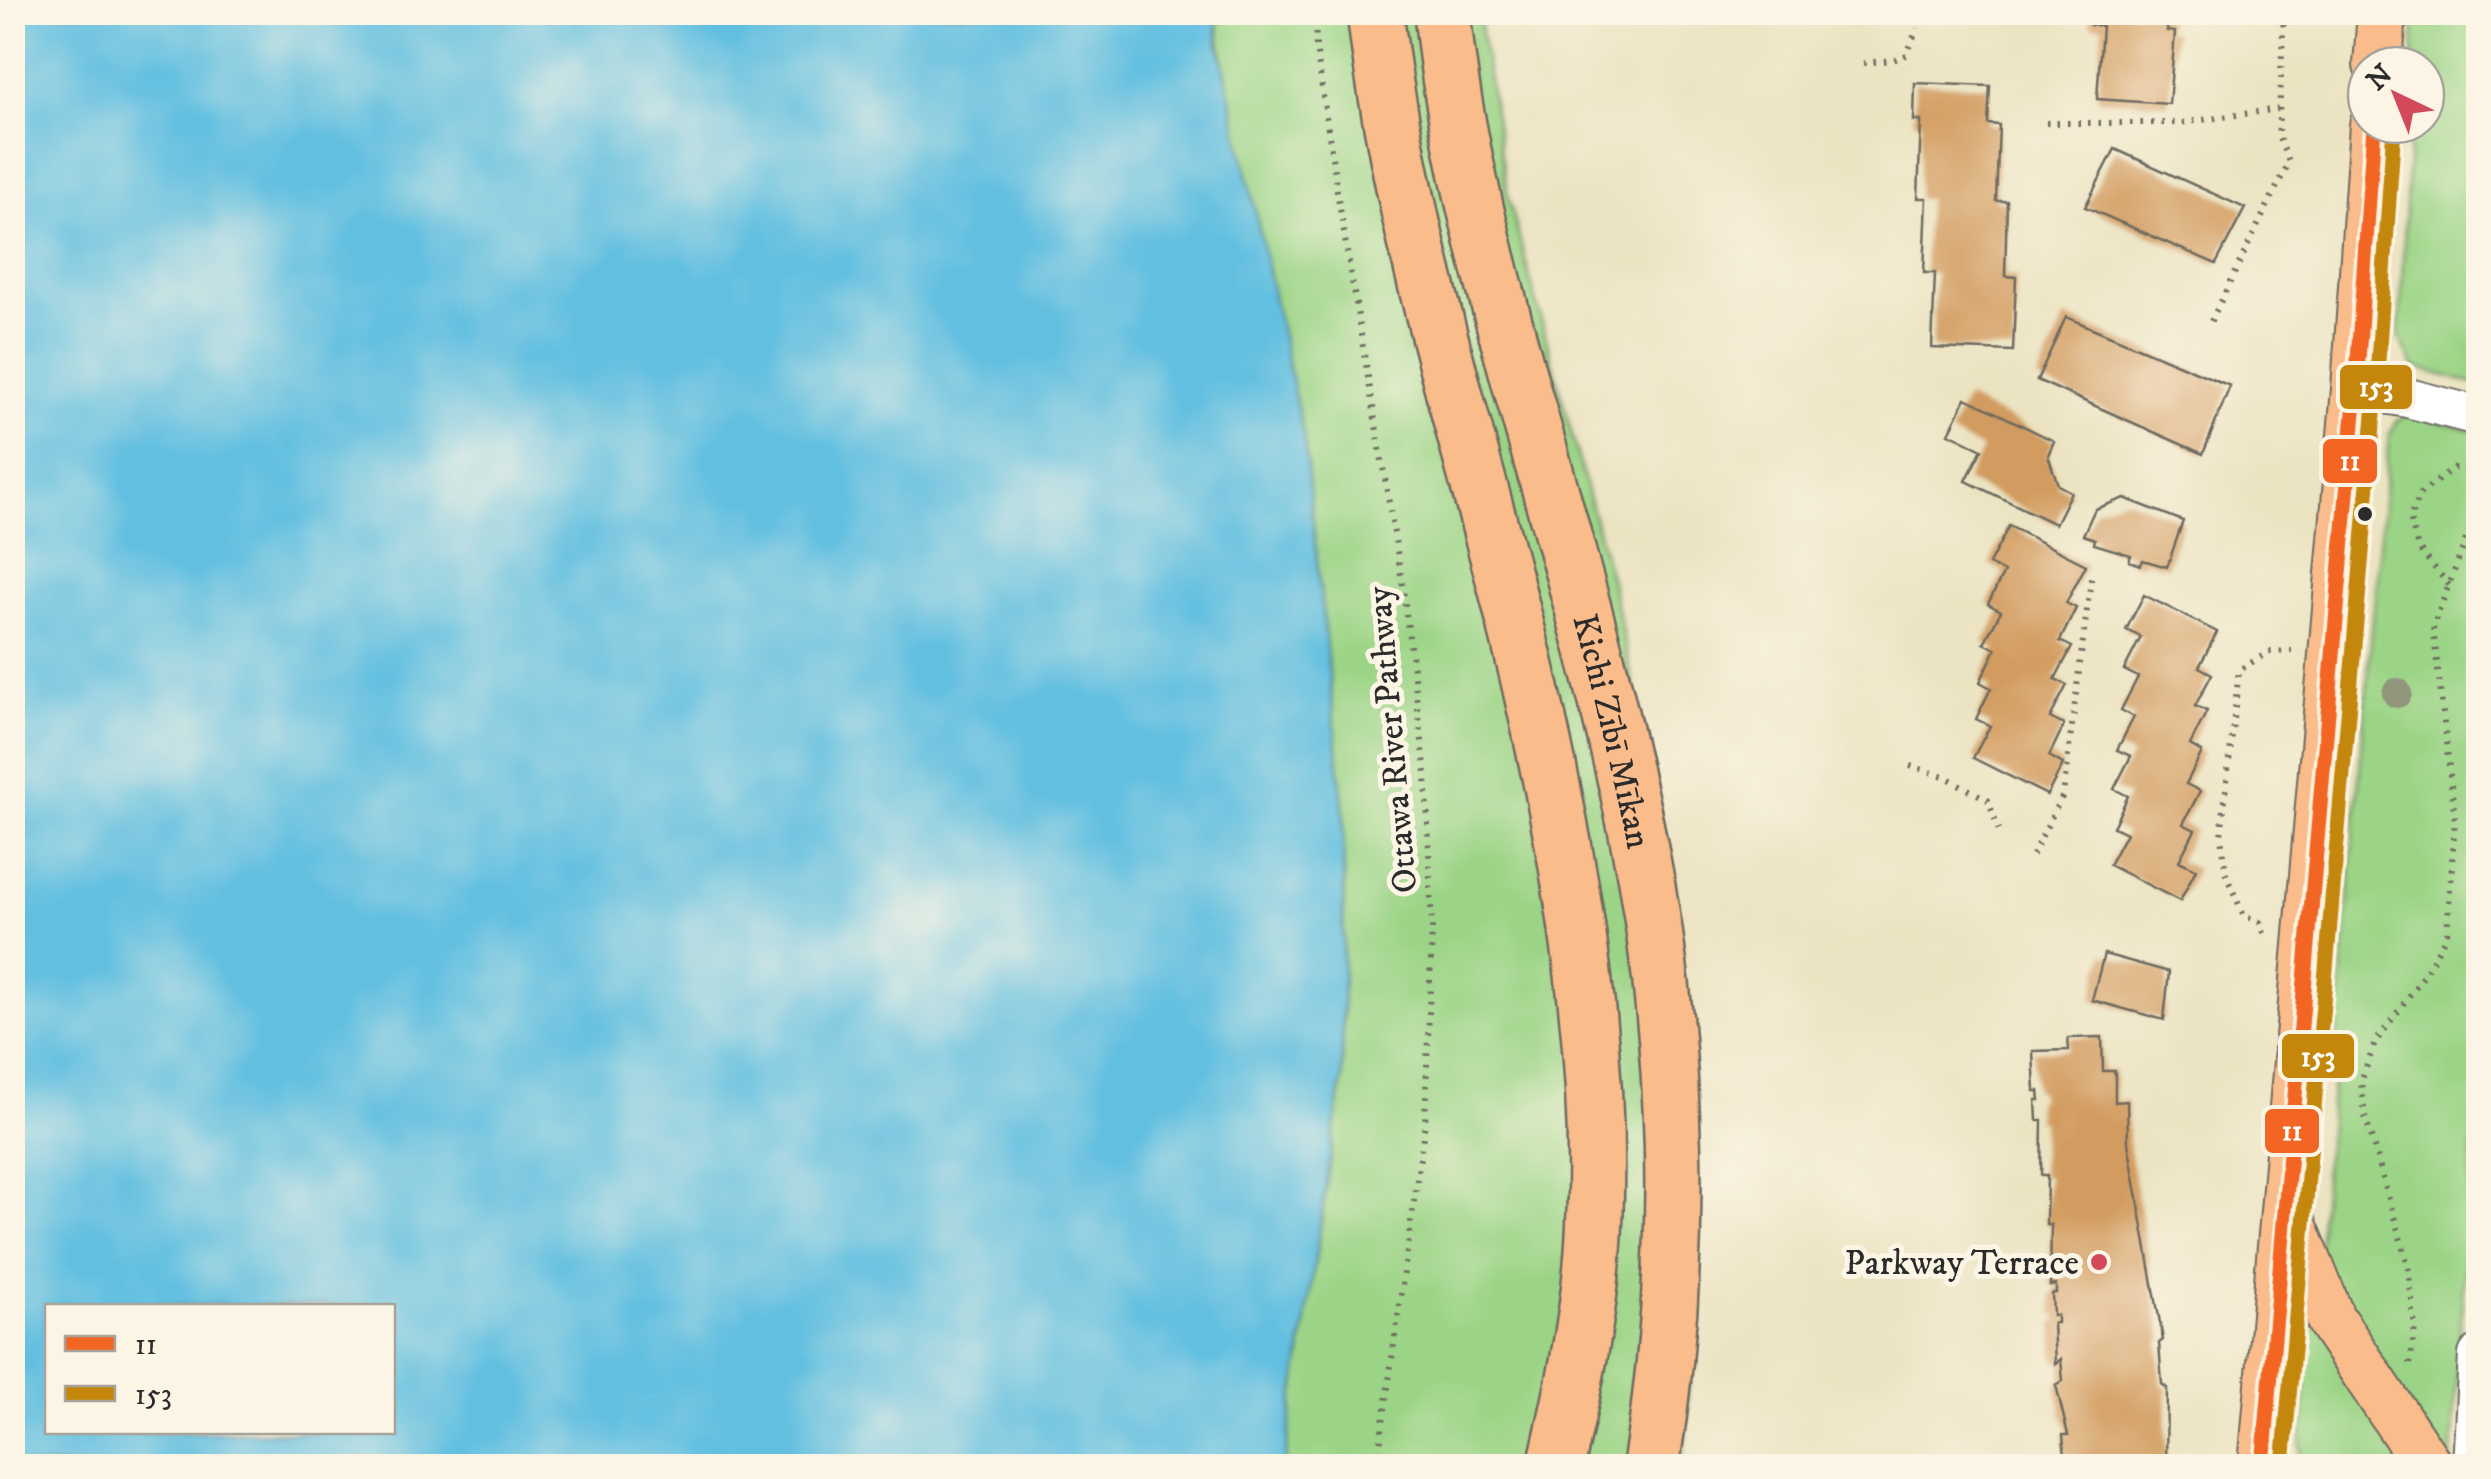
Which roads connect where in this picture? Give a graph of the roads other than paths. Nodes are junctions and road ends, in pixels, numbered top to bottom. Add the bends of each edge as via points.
1 (1375, 12) edge
2 (1442, 12) edge
3 (2382, 12) edge
4 (2380, 45) edge
5 (2373, 145) edge
6 (2356, 389) junction
7 (2478, 416) edge
8 (2286, 1209) junction
9 (2478, 1355) edge
10 (2474, 1452) edge
11 (1556, 1466) edge
12 (1651, 1466) edge
13 (2263, 1466) edge
14 (2428, 1466) edge

1 - 11 highway, Kichi Zībī Mīkan via 1400,172 1539,728 1584,994 1595,1113 1593,1250
2 - 12 highway, Kichi Zībī Mīkan via 1480,235 1612,724 1647,897 1672,1154 1668,1336
3 - 4 main road
5 - 6 main road
6 - 7 street
6 - 8 main road
8 - 13 main road
8 - 14 main road via 2331,1320
9 - 10 street

